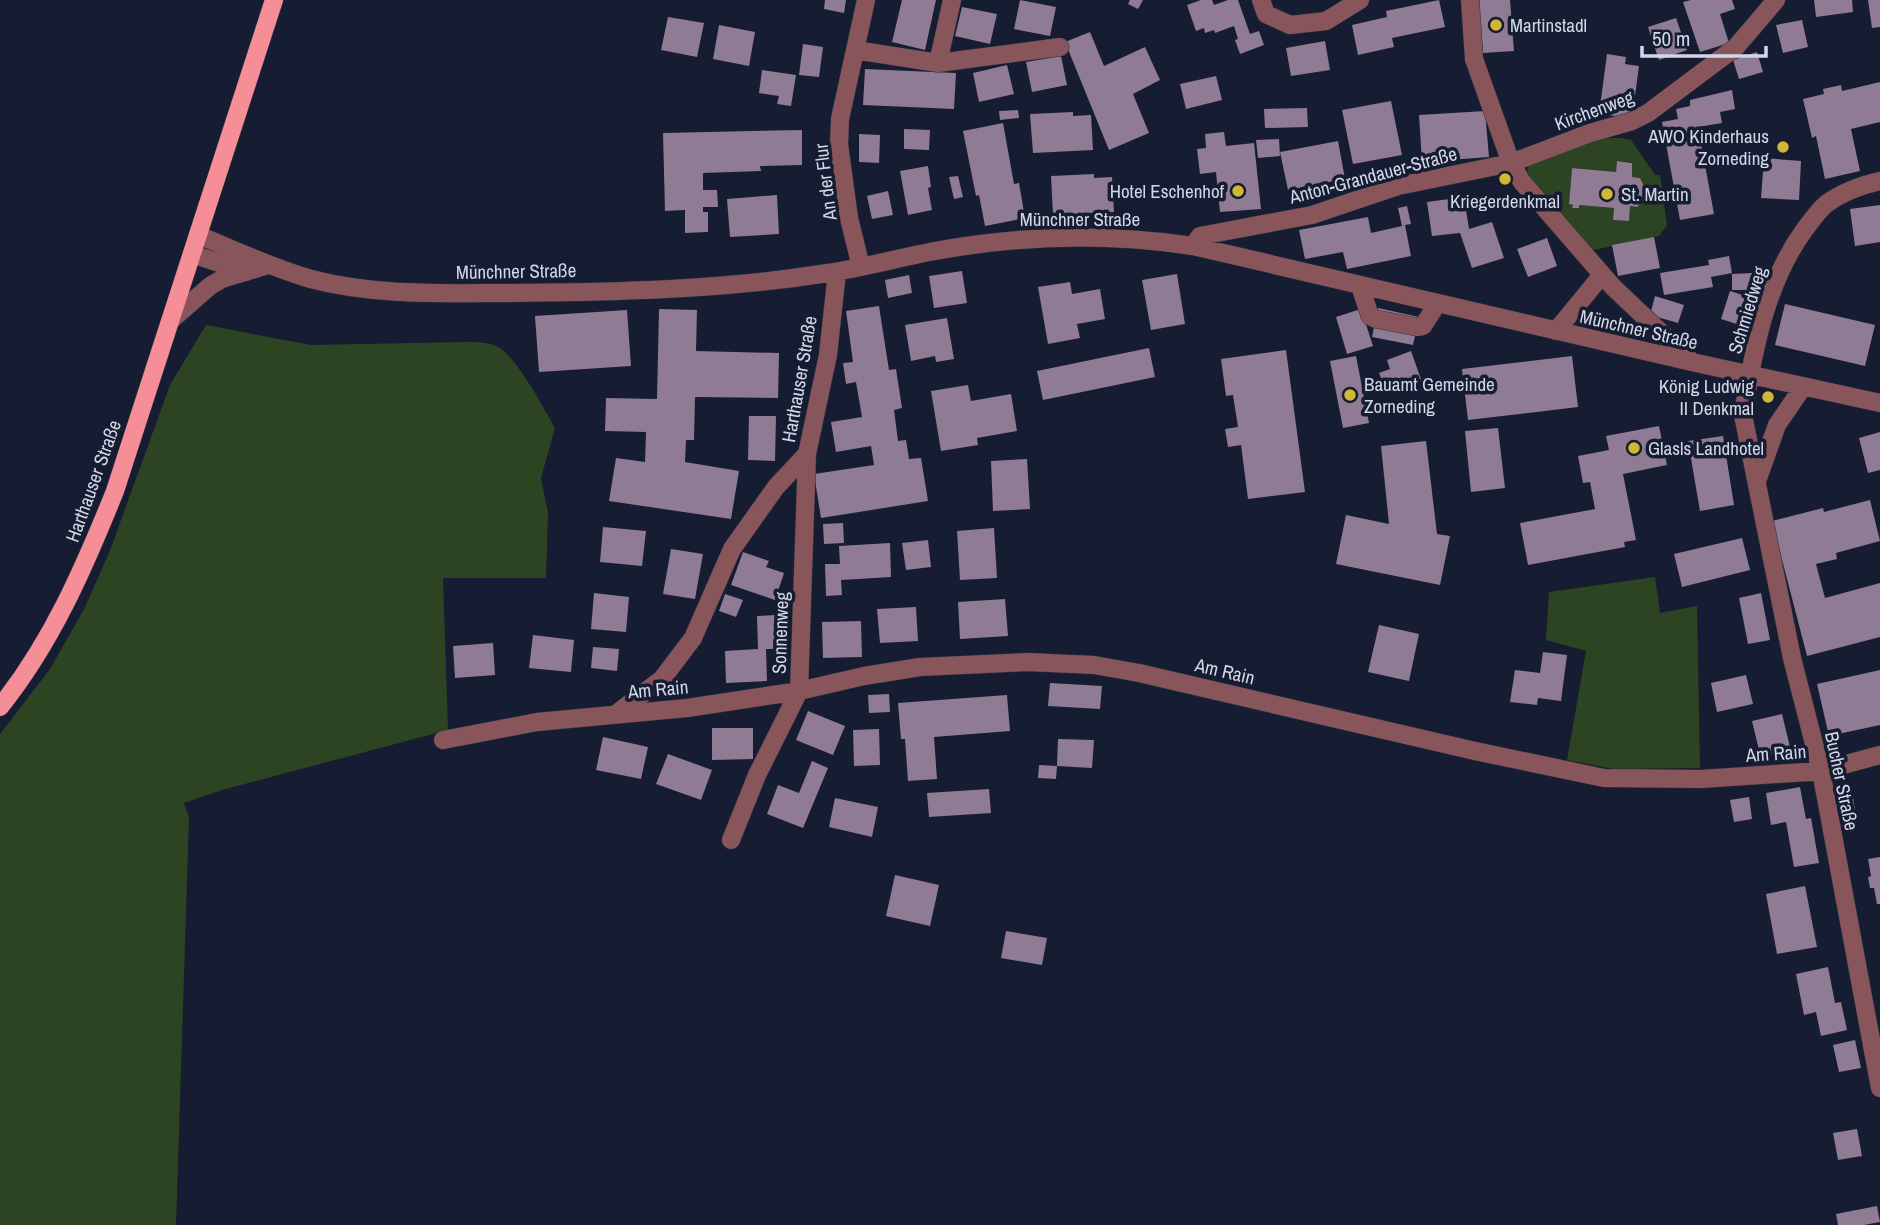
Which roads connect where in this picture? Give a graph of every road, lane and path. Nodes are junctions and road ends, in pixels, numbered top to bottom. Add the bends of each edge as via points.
1 (274, 0) edge
2 (866, 0) edge
3 (952, 0) edge
4 (1261, 0) edge
5 (1360, 0) edge
6 (1470, 0) edge
7 (1776, 0) edge
8 (1060, 47) dead end
9 (855, 50) junction
10 (938, 62) junction
11 (1511, 163) junction
12 (1880, 181) edge
13 (198, 234) junction
14 (1193, 246) junction
15 (192, 254) junction
16 (268, 265) junction
17 (861, 267) junction
18 (246, 272) junction
19 (837, 272) junction
20 (1602, 275) junction
21 (1360, 286) junction
22 (1437, 304) junction
23 (170, 321) junction
24 (1556, 331) junction
25 (1692, 362) junction
26 (1749, 375) junction
27 (1803, 387) junction
28 (1880, 403) edge
29 (807, 454) junction
30 (1757, 483) junction
31 (799, 691) junction
32 (0, 707) edge
33 (616, 714) junction
34 (443, 740) dead end
35 (1880, 755) edge
36 (1821, 771) junction
37 (730, 841) dead end
38 (1880, 1088) edge

1 - 13 main road, Harthauser Straße
2 - 9 street, An der Flur
3 - 10 street
4 - 5 street via 1266,13 1290,25 1326,21
6 - 11 street via 1474,59 1492,94
7 - 11 street, Kirchenweg via 1736,47 1648,113
8 - 10 street
9 - 10 street
9 - 17 street, An der Flur via 839,144
11 - 14 street, Anton-Grandauer-Straße via 1398,186 1312,215 1200,236
11 - 20 street via 1538,203
12 - 26 street, Schmiedweg via 1825,205 1793,245 1774,281
13 - 15 main road, Harthauser Straße
13 - 16 street, Münchner Straße
14 - 17 street, Münchner Straße via 1109,237 1034,238 935,251
14 - 21 street, Münchner Straße
15 - 18 street
15 - 23 main road, Harthauser Straße
16 - 18 street
16 - 19 street, Münchner Straße via 357,287 437,293 765,283
17 - 19 street, Münchner Straße
18 - 23 street via 210,286
19 - 29 street, Harthauser Straße via 828,355
20 - 24 street
20 - 25 street
21 - 22 street, Münchner Straße
21 - 22 street via 1370,316 1376,319 1423,326
22 - 24 street, Münchner Straße
23 - 32 main road, Harthauser Straße via 90,554 43,647
24 - 25 street, Münchner Straße
25 - 26 street, Münchner Straße
26 - 27 street, Münchner Straße
26 - 30 street, Bucher Straße via 1743,415
27 - 28 street, Münchner Straße
27 - 30 street via 1777,425
29 - 31 street, Sonnenweg
29 - 33 street, Harthauser Straße via 776,487 732,549 693,638 662,679
30 - 36 street, Bucher Straße via 1792,658
31 - 33 street, Am Rain
31 - 36 street, Am Rain via 920,667 981,662 1094,665 1604,778 1701,779
31 - 37 street, Sonnenweg
33 - 34 street via 537,722
35 - 36 street, Am Rain
36 - 38 street, Bucher Straße

